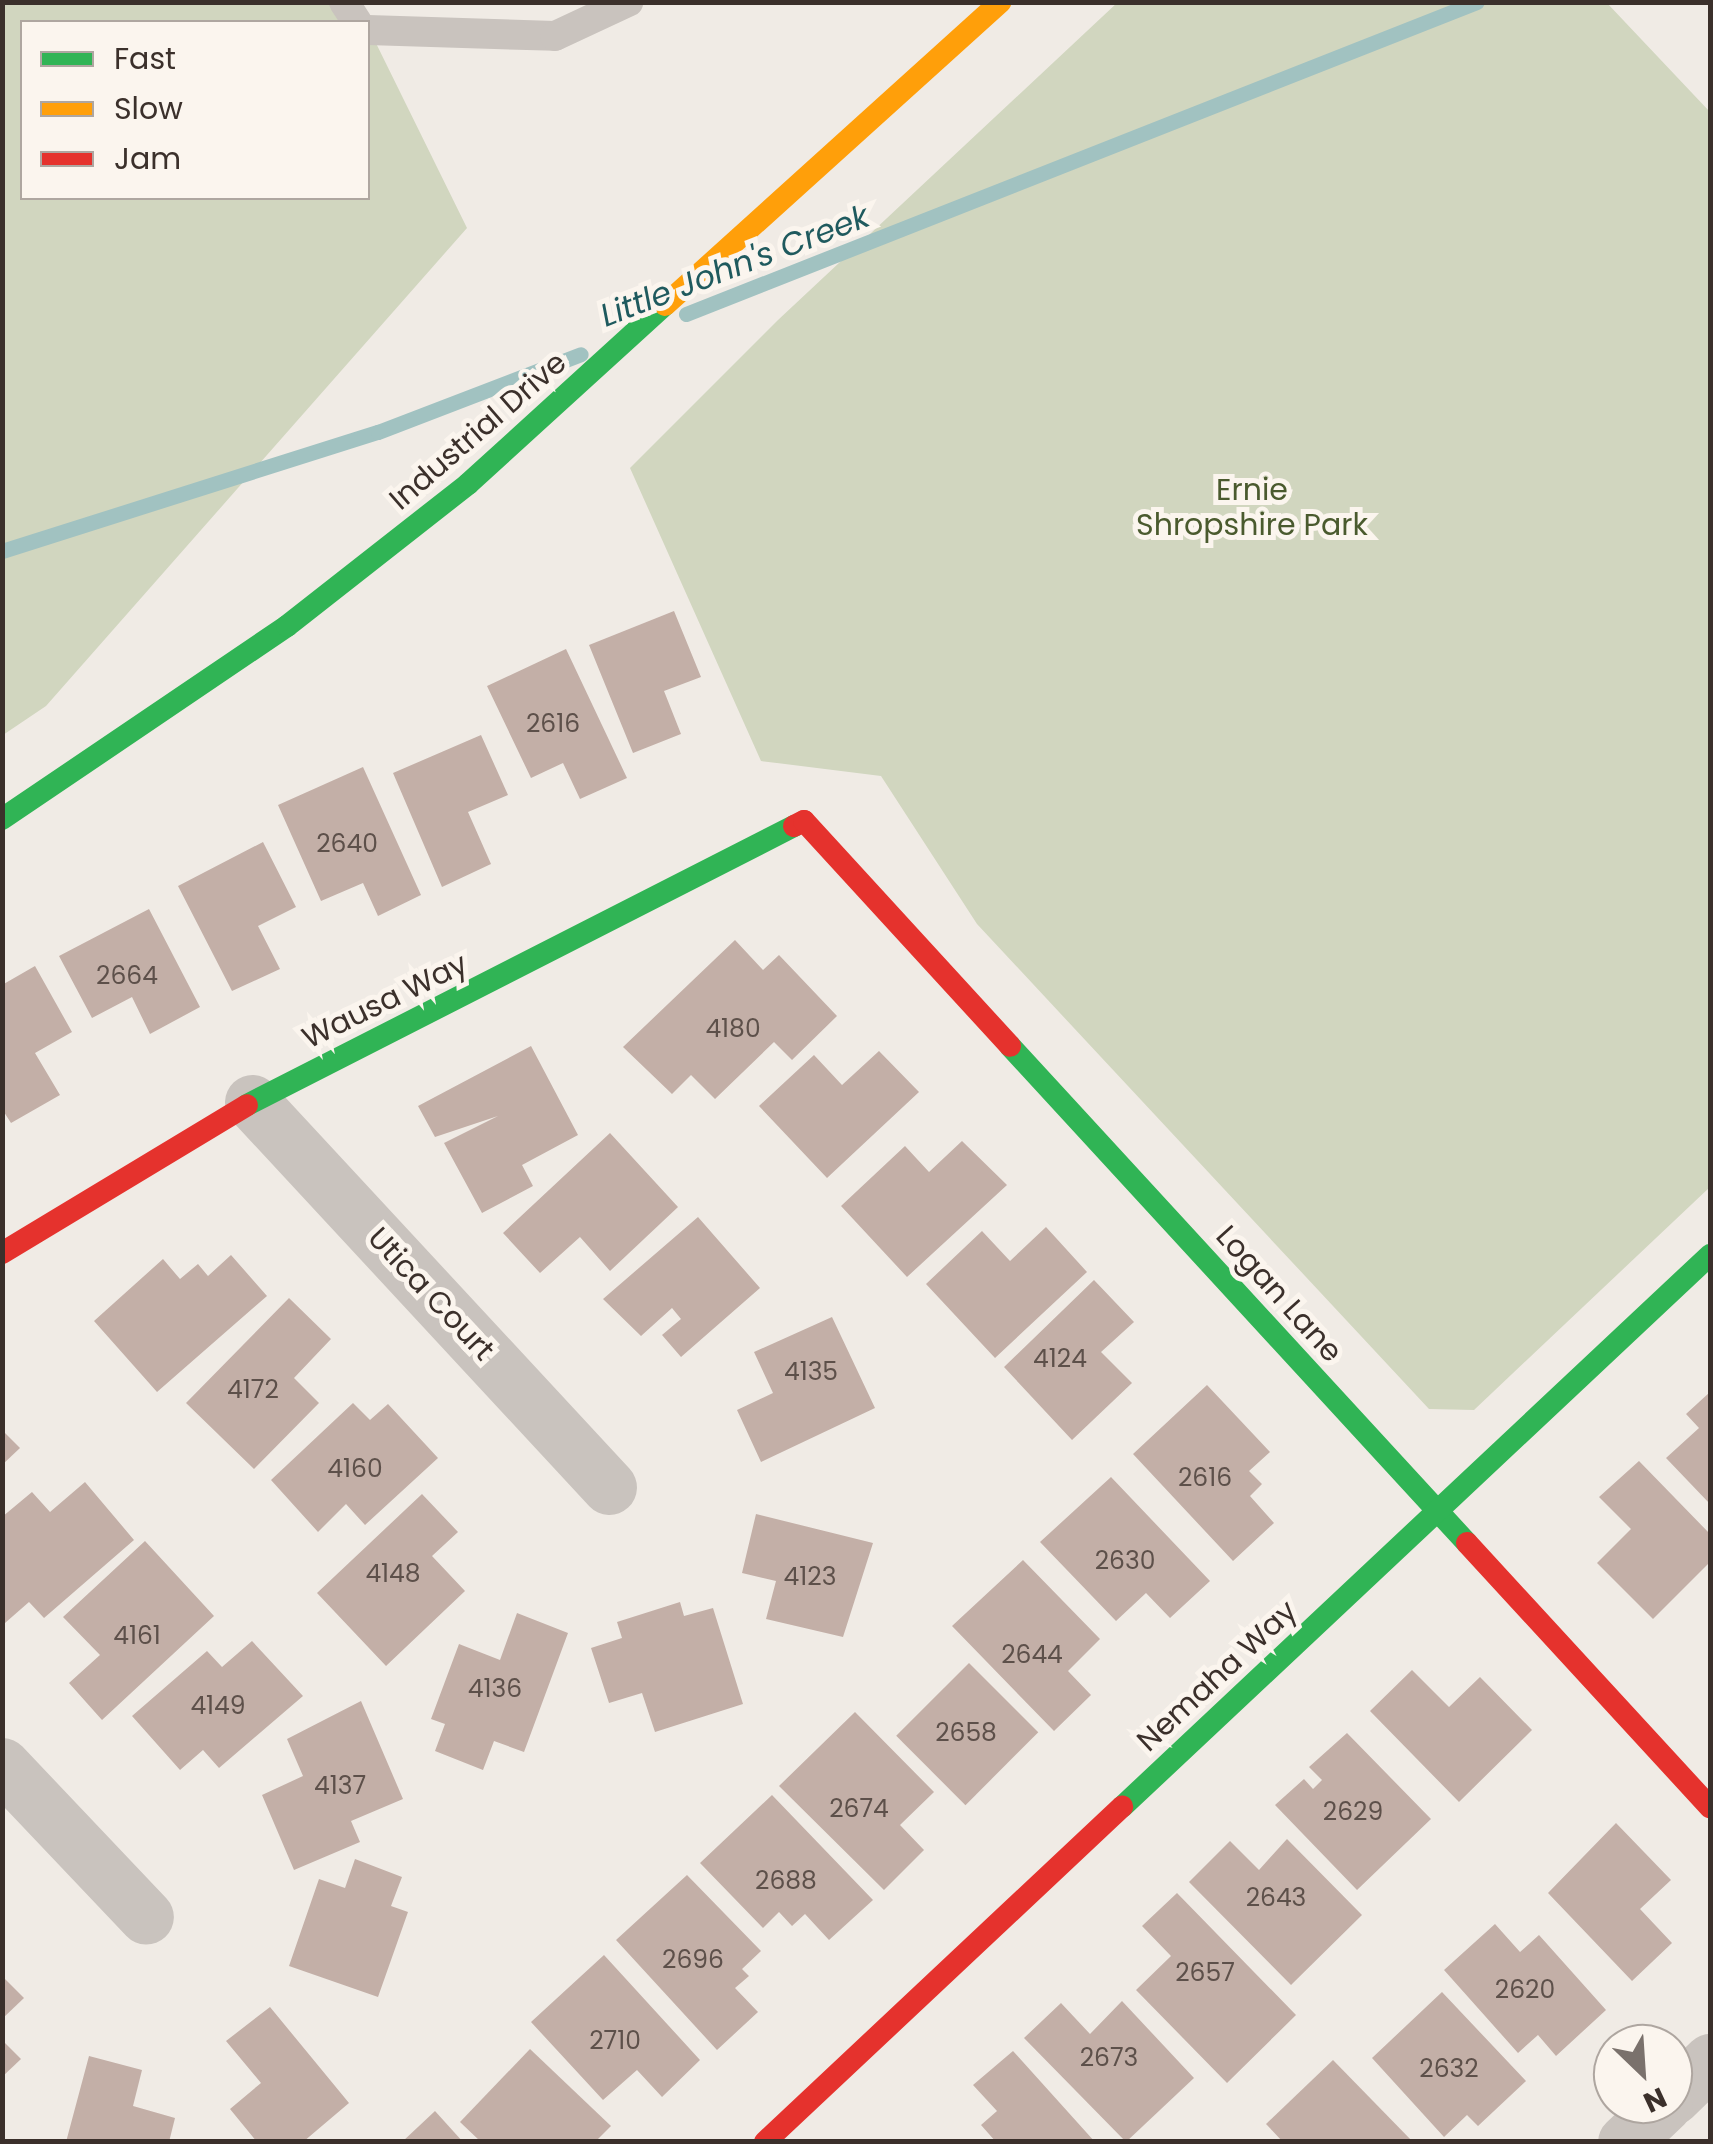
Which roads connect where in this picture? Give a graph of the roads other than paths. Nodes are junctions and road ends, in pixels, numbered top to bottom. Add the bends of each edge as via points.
1 (628, 2) edge
2 (1000, 2) edge
3 (370, 31) edge
4 (2, 819) edge
5 (804, 820) joint
6 (252, 1102) junction
7 (2, 1253) edge
8 (1710, 1255) edge
9 (609, 1487) dead end
10 (1436, 1510) junction
11 (2, 1765) edge
12 (1710, 1807) edge
13 (146, 1917) dead end
14 (1644, 2124) edge
15 (765, 2142) edge
16 (1625, 2142) edge

1 - 3 lane via 555,36
2 - 4 street, Industrial Drive via 468,484 287,626
5 - 6 street, Wausa Way
5 - 10 street, Logan Lane
6 - 7 street, Wausa Way
6 - 9 street, Utica Court
8 - 10 street, Nemaha Way
10 - 12 street, Logan Lane
10 - 15 street, Nemaha Way
11 - 13 street
14 - 16 street

